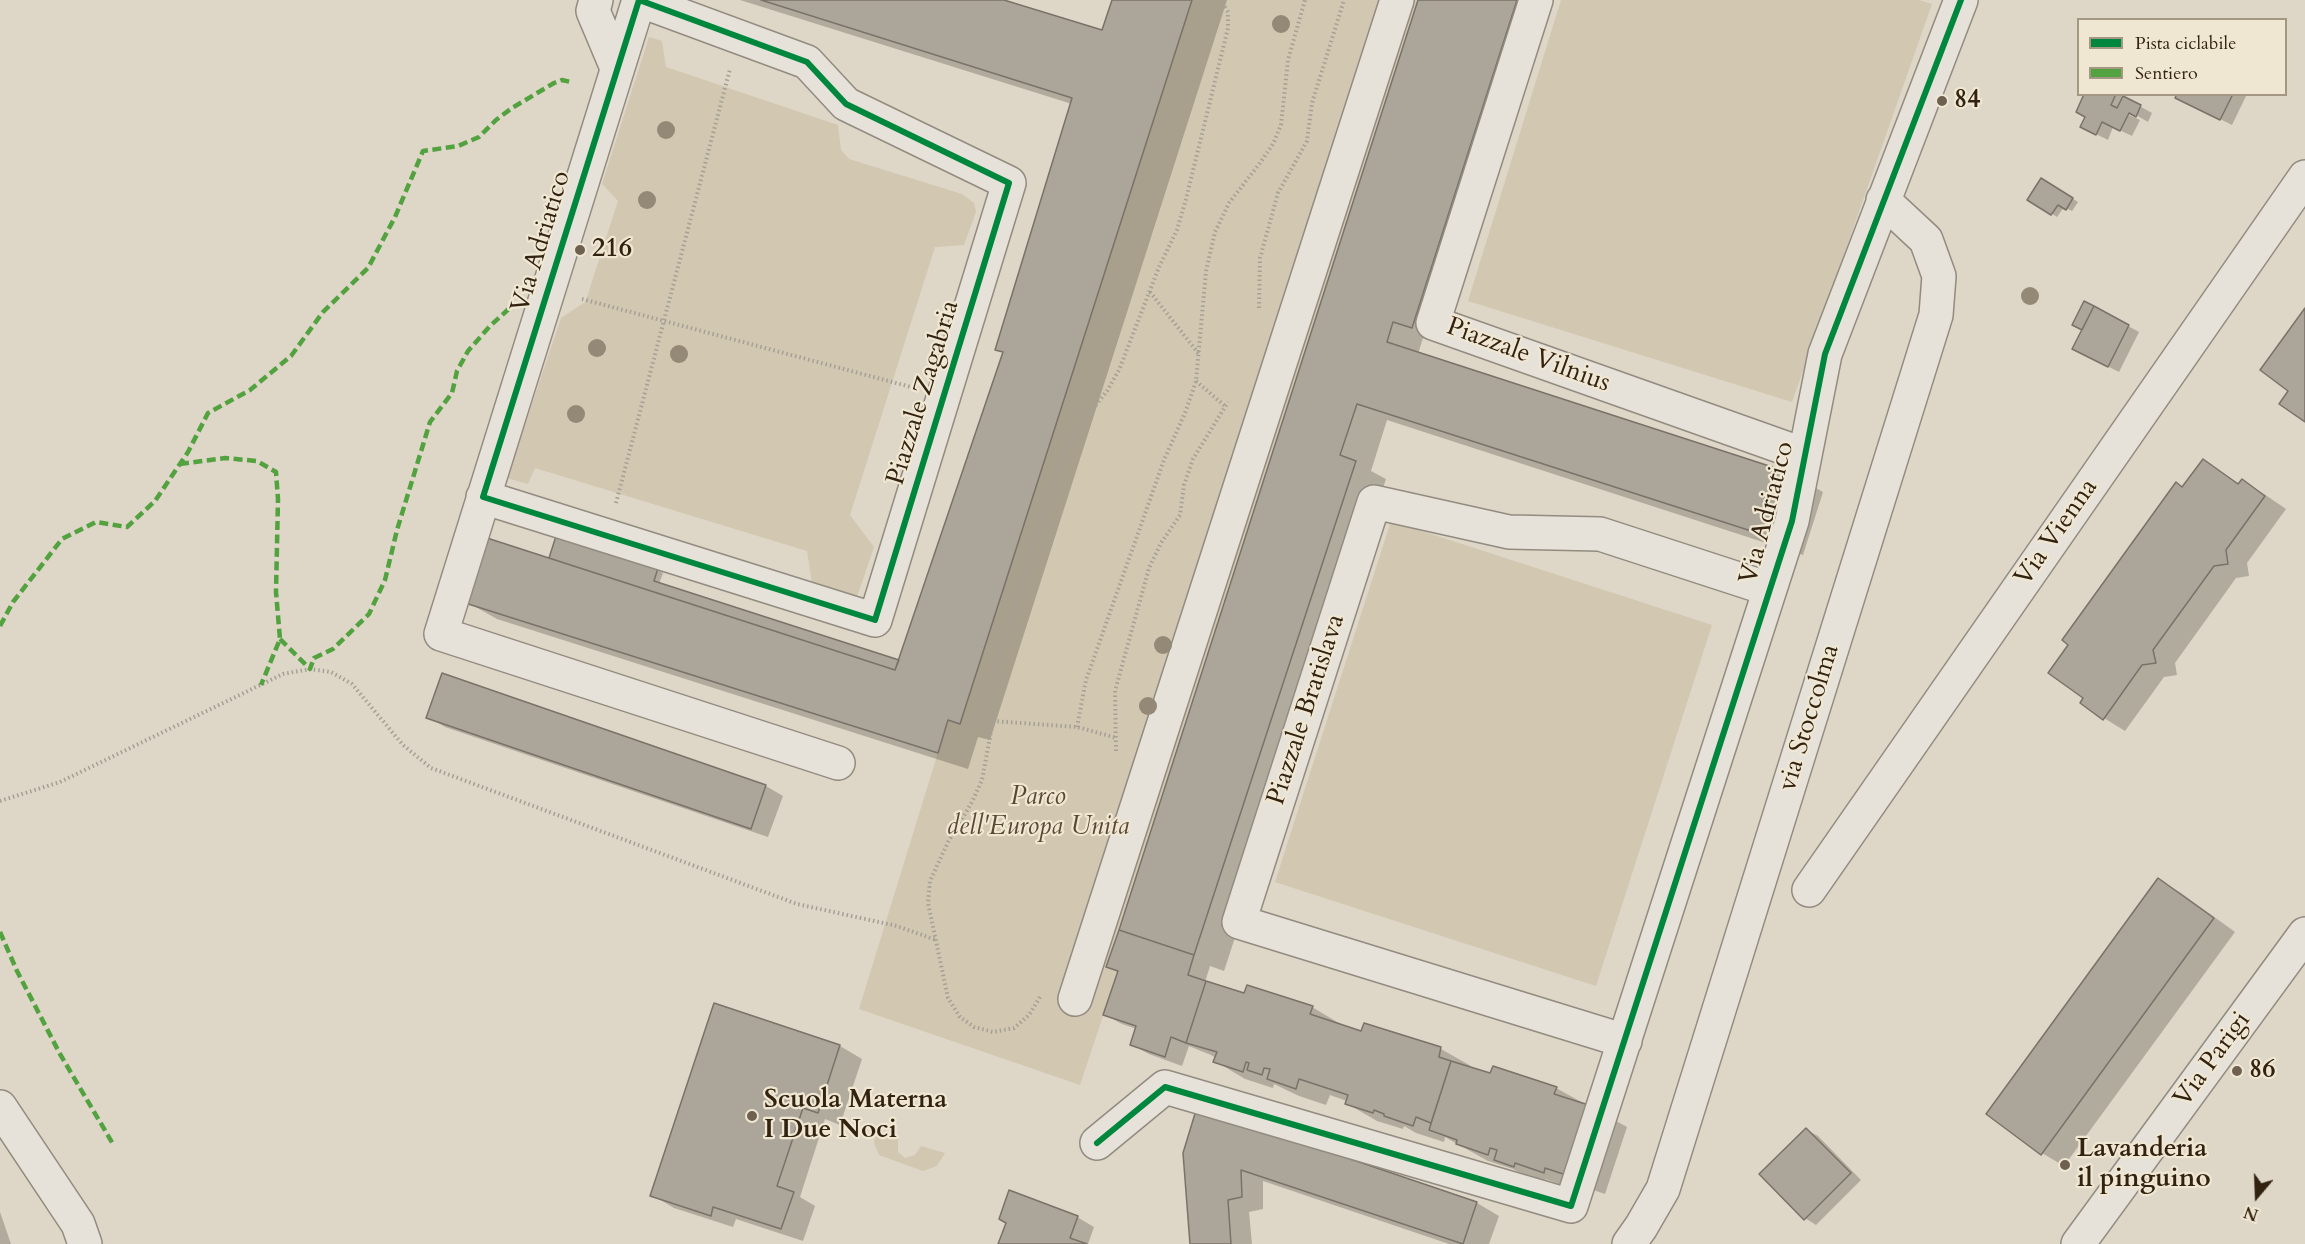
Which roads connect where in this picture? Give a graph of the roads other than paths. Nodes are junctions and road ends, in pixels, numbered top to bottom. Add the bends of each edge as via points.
1 (596, 0) edge
2 (639, 0) edge
3 (1397, 0) edge
4 (1536, 0) edge
5 (1961, 0) edge
6 (617, 69) junction
7 (2305, 177) edge
8 (1883, 200) junction
9 (1805, 455) junction
10 (483, 496) junction
11 (1769, 589) junction
12 (838, 763) dead end
13 (1809, 890) dead end
14 (2305, 934) edge
15 (1075, 999) dead end
16 (1625, 1041) junction
17 (0, 1107) edge
18 (1097, 1143) dead end
19 (85, 1244) edge
20 (1629, 1244) edge
21 (2078, 1244) edge

1 - 6 street via 593,11
2 - 6 street, Via Adriatico
2 - 10 street, Piazzale Zagabria via 807,62 846,104 1009,183 875,620
3 - 15 street
4 - 9 street, Piazzale Vilnius via 1433,323
5 - 8 street, Via Adriatico
6 - 10 street, Via Adriatico
7 - 13 street, Via Vienna
8 - 9 street, Via Adriatico via 1825,354
8 - 20 street, via Stoccolma via 1926,240 1939,276 1936,315 1663,1189
9 - 11 street, Via Adriatico via 1792,521
10 - 12 street, Via Adriatico via 441,634
11 - 16 street, Via Adriatico
11 - 16 street, Piazzale Bratislava via 1600,534 1509,532 1374,502 1239,922
14 - 21 street, Via Parigi
16 - 18 street, Via Adriatico via 1571,1206 1165,1087
17 - 19 street via 78,1224

